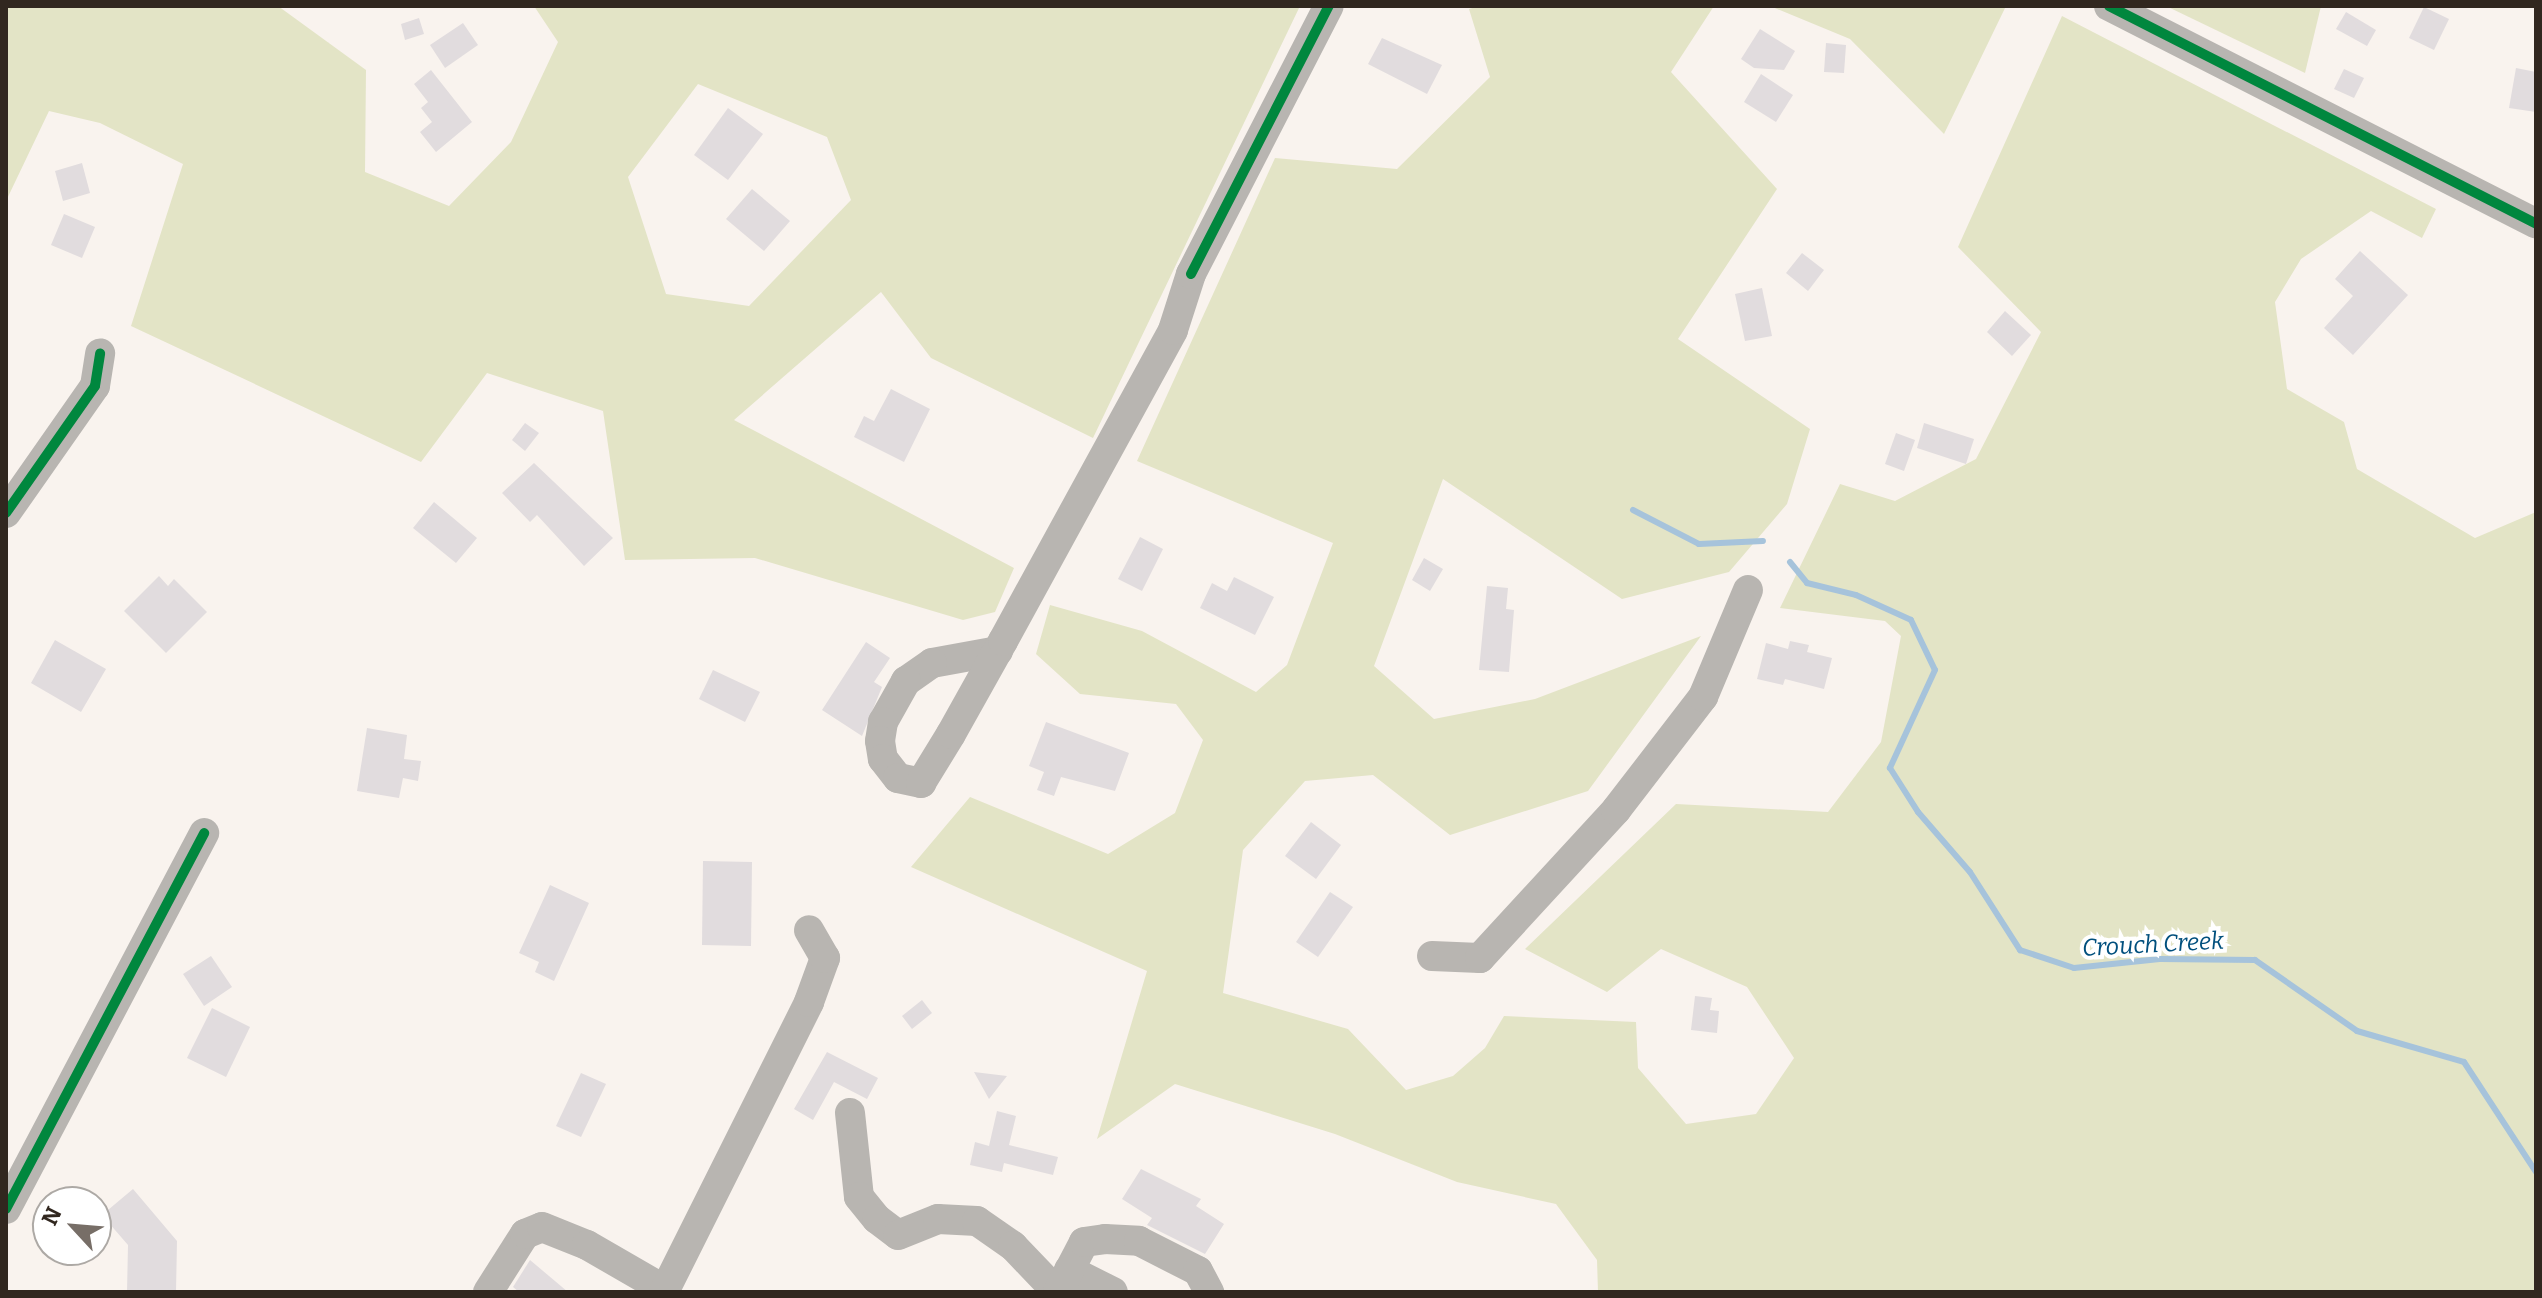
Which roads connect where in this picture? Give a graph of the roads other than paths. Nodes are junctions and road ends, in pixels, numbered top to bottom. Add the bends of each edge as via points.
1 (1329, 6) edge
2 (2109, 6) edge
3 (2536, 224) edge
4 (100, 353) dead end
5 (6, 513) edge
6 (1748, 590) dead end
7 (998, 651) junction
8 (204, 833) dead end
9 (809, 930) dead end
10 (1432, 956) dead end
11 (850, 1113) dead end
12 (6, 1209) edge
13 (1062, 1285) edge
14 (664, 1291) edge
15 (488, 1292) edge
16 (1113, 1292) edge
17 (1209, 1292) edge

1 - 7 street via 1191,274 1173,330
2 - 3 street
4 - 5 street via 95,386
6 - 10 street via 1703,697 1616,810 1480,958
7 - 7 street via 932,663 906,681 883,722 880,741 883,759 898,778 921,783
8 - 12 street
9 - 14 street via 825,958 809,1002
11 - 13 street via 859,1197 877,1219 898,1235 938,1219 977,1221
13 - 16 street
13 - 17 street via 1084,1242 1139,1241 1198,1271
14 - 15 street via 587,1245 542,1227 525,1234

